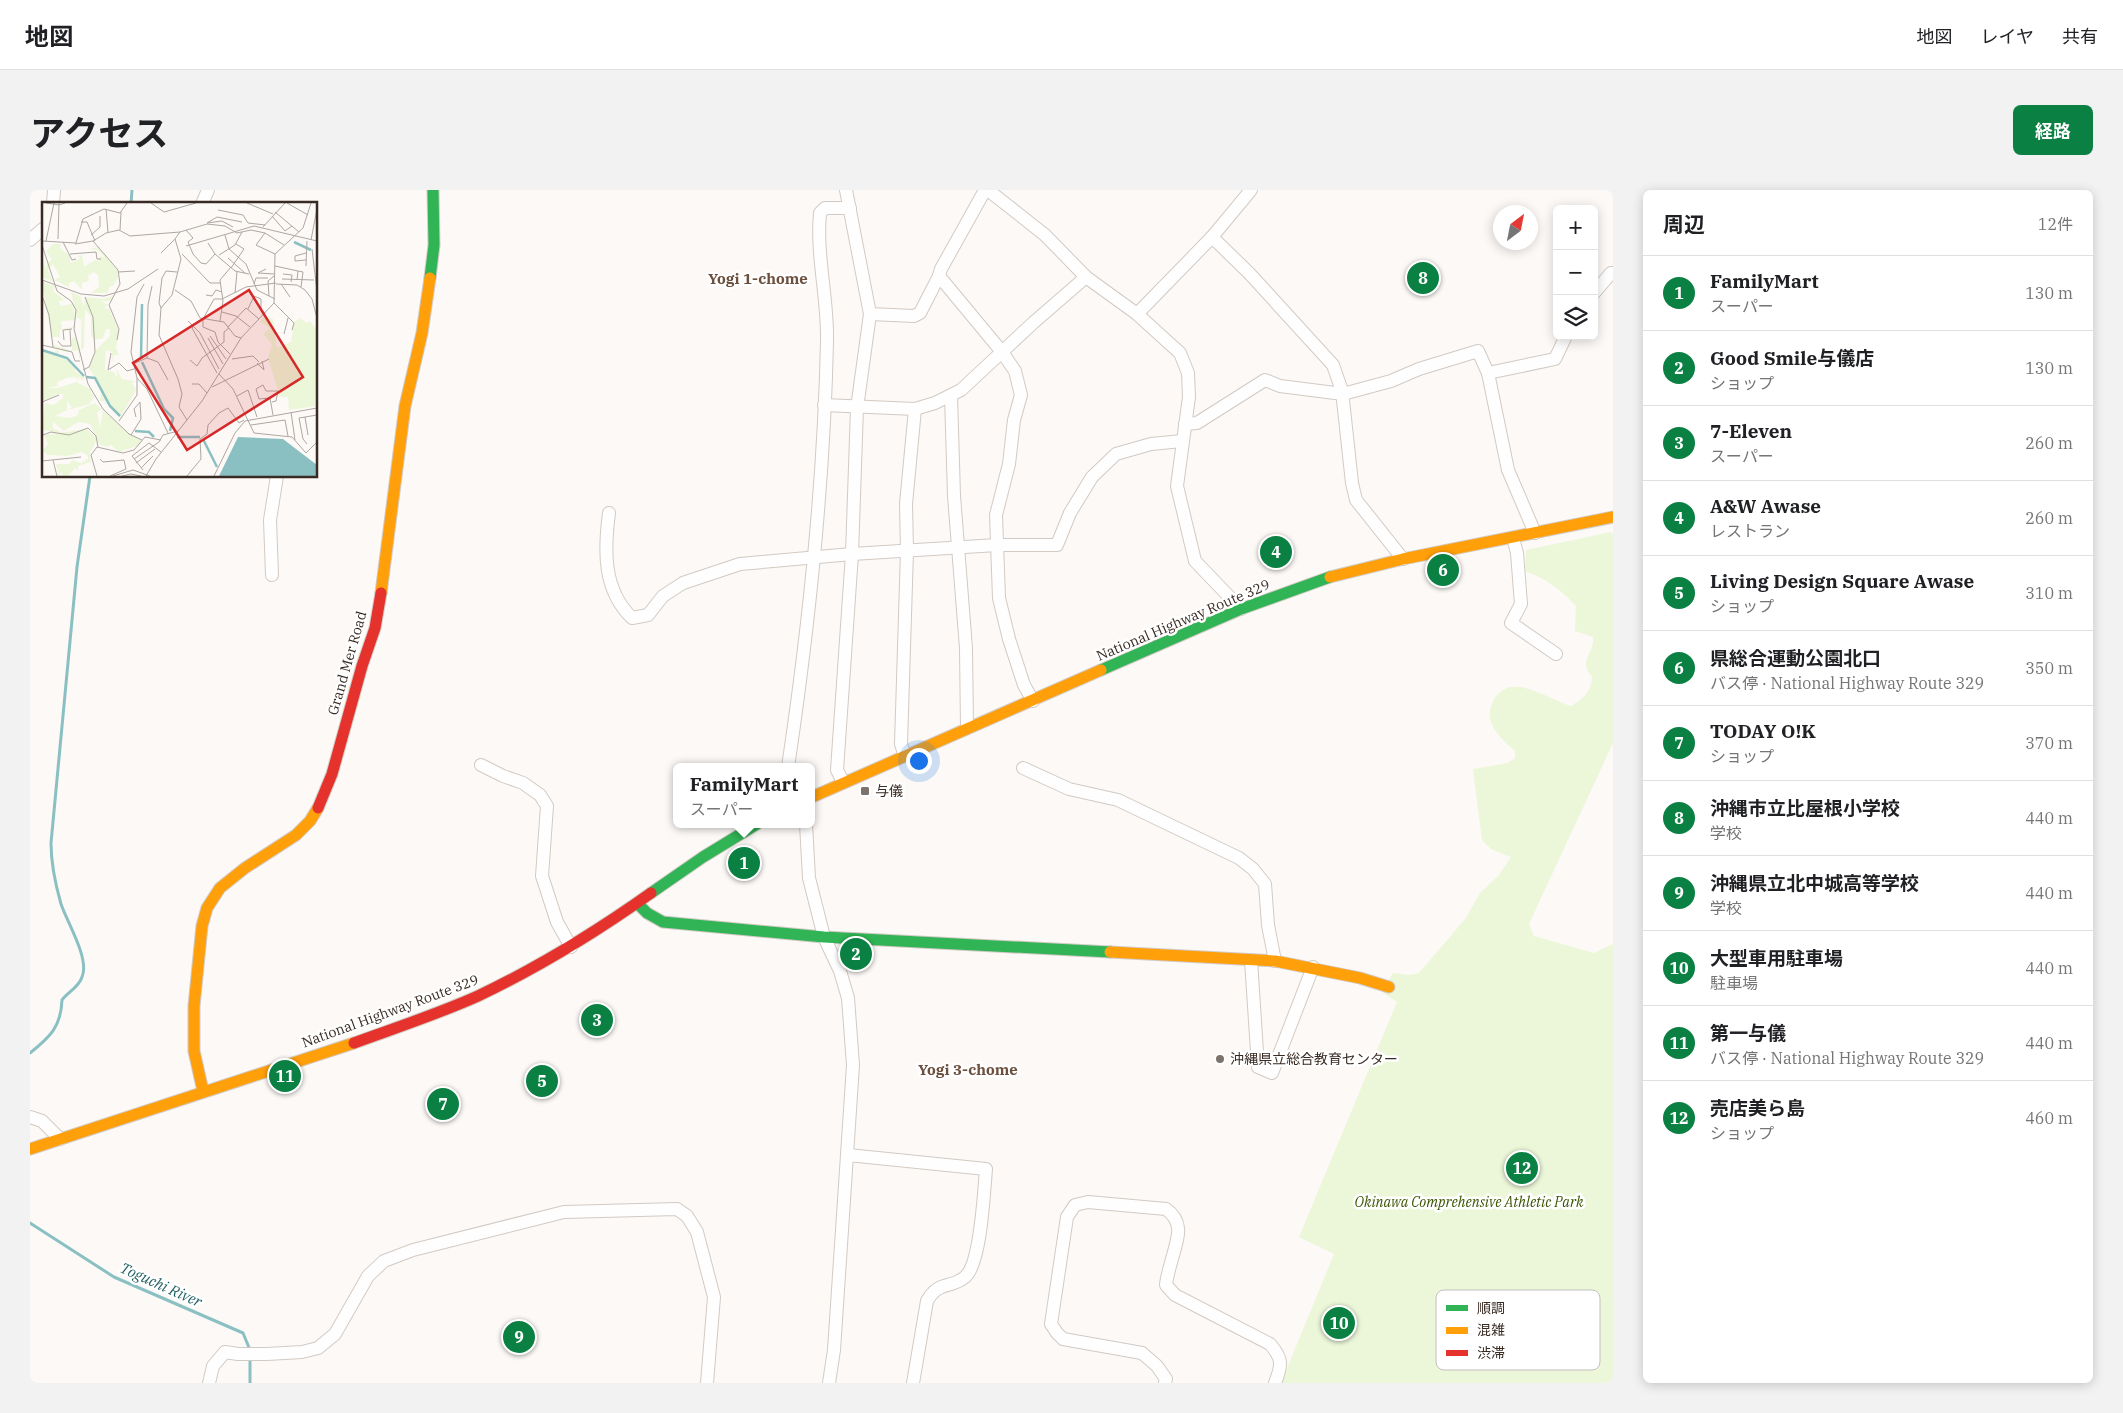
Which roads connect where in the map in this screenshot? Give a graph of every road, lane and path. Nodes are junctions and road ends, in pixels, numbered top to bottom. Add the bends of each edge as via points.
1 (208, 190) edge
2 (433, 190) edge
3 (846, 190) edge
4 (1251, 190) edge
5 (990, 191) edge
6 (203, 202) edge
7 (850, 208) junction
8 (42, 230) edge
9 (1212, 237) junction
10 (30, 240) edge
11 (1613, 273) edge
12 (939, 276) junction
13 (1086, 277) junction
14 (1598, 288) edge
15 (870, 314) junction
16 (1137, 314) junction
17 (1564, 340) edge
18 (1002, 352) junction
19 (1488, 373) junction
20 (1342, 394) junction
21 (951, 396) junction
22 (824, 405) junction
23 (857, 408) junction
24 (915, 409) junction
25 (1186, 424) junction
26 (1182, 441) junction
27 (277, 478) edge
28 (608, 513) dead end
29 (1613, 517) edge
30 (1535, 533) junction
31 (1513, 538) junction
32 (997, 546) junction
33 (959, 549) junction
34 (907, 551) junction
35 (852, 554) junction
36 (814, 556) junction
37 (1403, 559) junction
38 (272, 575) dead end
39 (1241, 609) junction
40 (1556, 654) dead end
41 (1033, 700) junction
42 (967, 728) junction
43 (905, 756) junction
44 (788, 763) edge
45 (481, 765) dead end
46 (1023, 768) dead end
47 (843, 782) junction
48 (815, 796) edge
49 (751, 828) edge
50 (806, 828) edge
51 (638, 904) junction
52 (824, 937) junction
53 (571, 947) junction
54 (1251, 960) junction
55 (1275, 961) junction
56 (1314, 967) junction
57 (1389, 987) dead end
58 (203, 1091) junction
59 (30, 1117) edge
60 (60, 1139) junction
61 (30, 1149) edge
62 (848, 1155) junction
63 (209, 1383) edge
64 (707, 1383) edge
65 (829, 1383) edge
66 (912, 1383) edge
67 (1165, 1383) edge
68 (1275, 1383) edge

1 - 6 street
2 - 58 main road, Grand Mer Road via 434,245 422,333 405,406 375,628 332,774 319,806 296,835 220,888 207,908 202,926 194,1006 194,1051
3 - 7 street
4 - 9 street
5 - 12 street
5 - 13 street via 1046,235
7 - 15 street
7 - 22 street via 825,208 820,213 818,236 827,339
8 - 10 street
9 - 16 street
9 - 20 street via 1333,365
11 - 14 street
12 - 15 street via 920,313 914,316
12 - 18 street
13 - 16 street
13 - 18 street
15 - 23 street
16 - 25 street via 1180,353 1188,373
17 - 19 street via 1555,359
18 - 21 street
18 - 32 street via 1015,371 1021,395 996,515
19 - 20 street via 1478,351
19 - 30 street via 1508,470
20 - 25 street via 1280,386 1265,380 1197,423
20 - 37 street via 1356,500
21 - 24 street
21 - 33 street
22 - 23 street
22 - 36 street
23 - 24 street
23 - 35 street
24 - 34 street via 906,504
25 - 26 street
26 - 32 street via 1151,444 1116,454 1092,477 1070,513 1057,545
26 - 39 street via 1177,486 1194,561
27 - 38 street via 270,520
28 - 36 street via 605,542 611,586 632,618 648,615 663,596 683,583 740,564
29 - 30 main road, National Highway Route 329
30 - 31 main road, National Highway Route 329
31 - 37 main road, National Highway Route 329
31 - 40 street via 1518,553 1521,604 1511,623
32 - 33 street
32 - 41 street via 1000,598 1009,639 1024,685
33 - 34 street
33 - 42 street via 966,648
34 - 35 street
34 - 43 street via 901,744
35 - 36 street
35 - 47 street via 837,770
36 - 44 street
37 - 39 main road, National Highway Route 329 via 1334,576
39 - 41 main road, National Highway Route 329
41 - 42 main road, National Highway Route 329
42 - 43 main road, National Highway Route 329
43 - 47 main road, National Highway Route 329
45 - 53 street via 523,783 540,795 547,806 542,876 557,922
46 - 55 street via 1069,789 1118,800 1239,858 1265,884
47 - 48 main road, National Highway Route 329
49 - 51 main road, National Highway Route 329
50 - 52 street via 809,878
51 - 52 main road via 663,922
51 - 53 main road, National Highway Route 329
52 - 54 main road
52 - 62 street via 848,998 853,1064
53 - 58 main road, National Highway Route 329 via 486,992 436,1013 352,1044
54 - 55 main road
54 - 56 street via 1258,1067 1272,1073
55 - 56 main road
56 - 57 main road
58 - 60 main road, National Highway Route 329
59 - 60 street via 42,1121
60 - 61 main road, National Highway Route 329
62 - 65 street
62 - 66 street via 986,1169 973,1265 964,1278 940,1287 927,1301
63 - 64 street via 212,1366 225,1352 267,1354 318,1348 335,1334 368,1276 384,1261 413,1250 564,1212 677,1209 687,1216 697,1232 714,1296
67 - 68 street via 1166,1379 1157,1366 1142,1353 1063,1339 1051,1324 1067,1217 1075,1205 1088,1202 1166,1209 1174,1215 1179,1229 1166,1285 1175,1295 1270,1344 1280,1355 1281,1368

